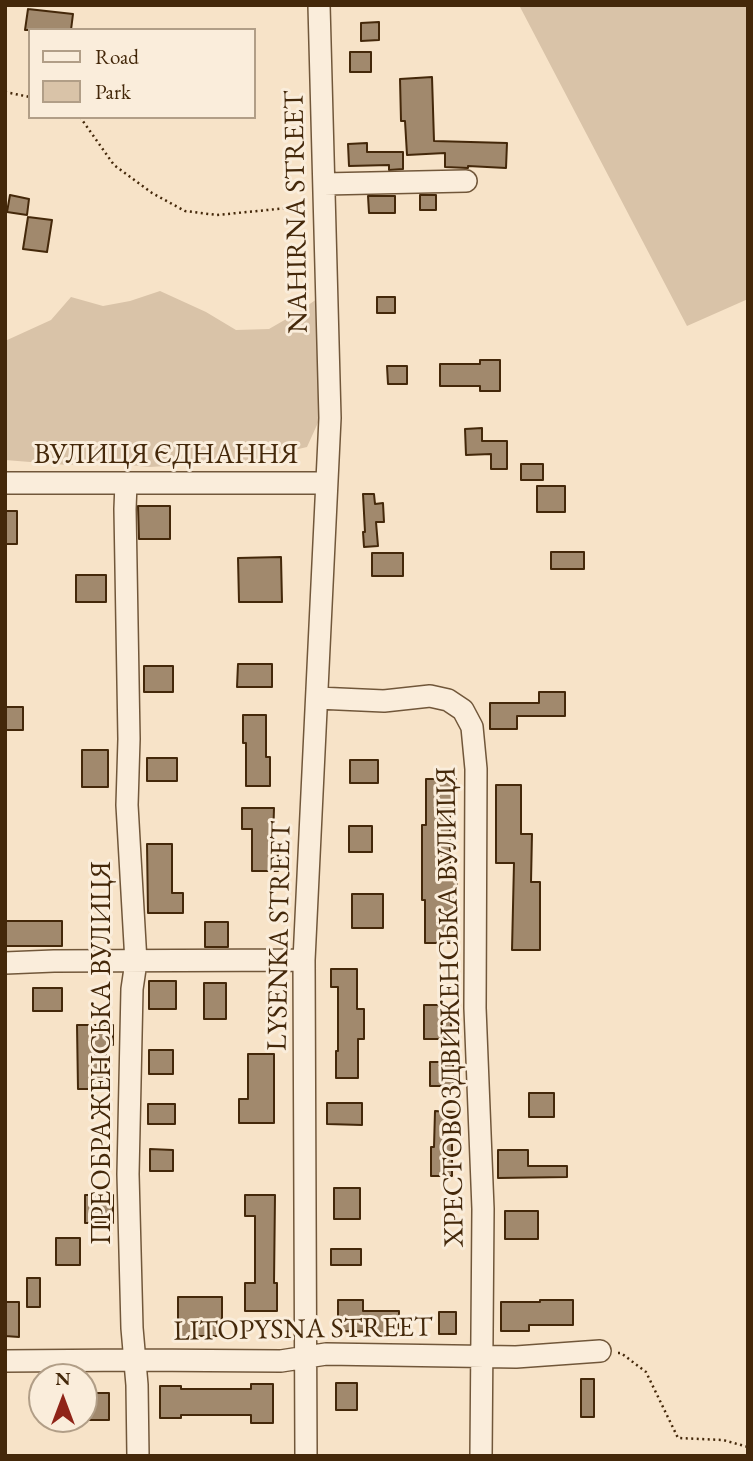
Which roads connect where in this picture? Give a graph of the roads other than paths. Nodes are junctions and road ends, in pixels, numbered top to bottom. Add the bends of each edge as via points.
1 (319, 5) edge
2 (466, 181) dead end
3 (325, 194) junction
4 (330, 418) joint
5 (5, 483) edge
6 (126, 483) junction
7 (326, 483) junction
8 (317, 698) junction
9 (304, 960) junction
10 (136, 962) junction
11 (5, 963) edge
12 (600, 1351) road end
13 (306, 1357) junction
14 (482, 1357) junction
15 (136, 1360) junction
16 (5, 1361) edge
17 (138, 1456) edge
18 (306, 1456) edge
19 (481, 1456) edge

1 - 3 street, NAHIRNA STREET
2 - 3 street
3 - 4 street, NAHIRNA STREET
4 - 7 street, LYSENKA STREET
5 - 6 street, ВУЛИЦЯ ЄДНАННЯ
6 - 7 street, ВУЛИЦЯ ЄДНАННЯ
6 - 10 street, ПРЕОБРАЖЕНСЬКА ВУЛИЦЯ via 127,805
7 - 8 street, LYSENKA STREET
8 - 9 street, LYSENKA STREET
8 - 14 street, ХРЕСТОВОЗДВИЖЕНСЬКА ВУЛИЦЯ via 384,701 430,696 463,710 472,727
9 - 10 street
9 - 13 street, LYSENKA STREET
10 - 11 street
10 - 15 street, ПРЕОБРАЖЕНСЬКА ВУЛИЦЯ via 128,1174
12 - 14 street, LITOPYSNA STREET
13 - 14 street, LITOPYSNA STREET
13 - 15 street, LITOPYSNA STREET via 281,1362
13 - 18 street, LYSENKA STREET
14 - 19 street, ХРЕСТОВОЗДВИЖЕНСЬКА ВУЛИЦЯ
15 - 16 street, LITOPYSNA STREET
15 - 17 street, ПРЕОБРАЖЕНСЬКА ВУЛИЦЯ

